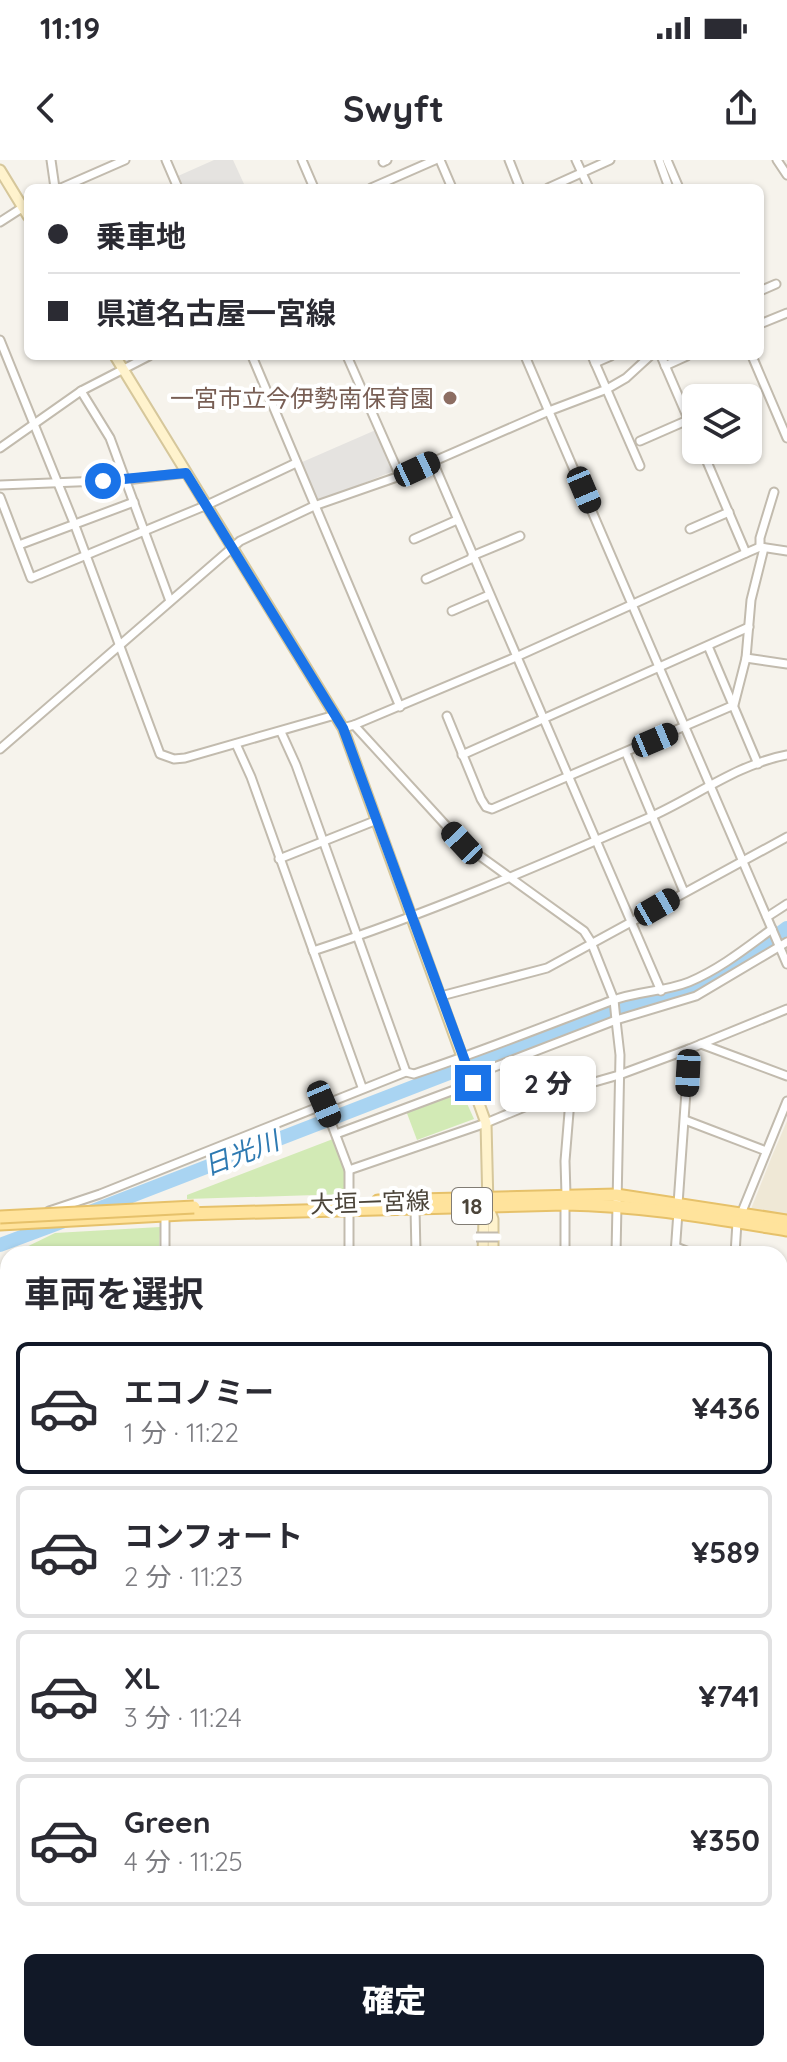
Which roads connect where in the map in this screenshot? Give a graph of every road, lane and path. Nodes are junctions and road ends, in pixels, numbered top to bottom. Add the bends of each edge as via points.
1 (51, 160) edge
2 (125, 160) edge
3 (166, 160) edge
4 (302, 160) edge
5 (437, 160) edge
6 (509, 160) edge
7 (576, 160) edge
8 (610, 160) edge
9 (659, 160) edge
10 (667, 160) edge
11 (777, 160) edge
12 (106, 164) edge
13 (0, 170) edge
14 (582, 172) junction
15 (787, 175) edge
16 (57, 184) edge
17 (66, 184) edge
18 (176, 184) edge
19 (312, 184) edge
20 (380, 184) edge
21 (450, 184) edge
22 (518, 184) edge
23 (556, 184) edge
24 (587, 184) edge
25 (668, 184) edge
26 (677, 184) edge
27 (24, 206) edge
28 (24, 210) edge
29 (0, 222) edge
30 (776, 284) dead end
31 (764, 289) edge
32 (787, 313) edge
33 (764, 322) edge
34 (0, 340) edge
35 (117, 360) edge
36 (140, 360) edge
37 (254, 360) edge
38 (349, 360) edge
39 (527, 360) edge
40 (594, 360) edge
41 (646, 360) edge
42 (663, 360) edge
43 (678, 360) edge
44 (754, 360) edge
45 (665, 366) junction
46 (122, 368) junction
47 (607, 389) junction
48 (81, 391) junction
49 (682, 406) edge
50 (549, 411) junction
51 (682, 423) edge
52 (33, 424) junction
53 (787, 438) edge
54 (640, 441) dead end
55 (0, 448) edge
56 (433, 462) junction
57 (296, 463) junction
58 (708, 464) edge
59 (640, 466) dead end
60 (186, 473) junction
61 (400, 476) junction
62 (126, 480) junction
63 (58, 482) junction
64 (0, 485) edge
65 (774, 492) dead end
66 (0, 497) edge
67 (134, 502) junction
68 (207, 505) junction
69 (314, 506) junction
70 (729, 512) junction
71 (457, 520) junction
72 (74, 523) junction
73 (11, 527) junction
74 (690, 529) dead end
75 (0, 531) edge
76 (143, 531) junction
77 (520, 536) dead end
78 (414, 539) dead end
79 (19, 545) junction
80 (234, 548) junction
81 (762, 548) junction
82 (787, 551) edge
83 (746, 553) junction
84 (86, 556) junction
85 (473, 557) junction
86 (426, 579) dead end
87 (489, 595) junction
88 (170, 601) junction
89 (631, 604) junction
90 (452, 611) dead end
91 (749, 627) junction
92 (121, 646) junction
93 (708, 646) junction
94 (516, 657) junction
95 (746, 658) junction
96 (787, 664) edge
97 (660, 667) junction
98 (734, 705) junction
99 (400, 707) junction
100 (335, 715) junction
101 (447, 716) dead end
102 (543, 718) junction
103 (354, 725) junction
104 (343, 728) junction
105 (685, 728) junction
106 (281, 732) junction
107 (236, 744) junction
108 (0, 749) edge
109 (626, 753) junction
110 (462, 755) junction
111 (787, 755) edge
112 (758, 764) junction
113 (568, 777) junction
114 (711, 785) junction
115 (654, 816) junction
116 (377, 820) junction
117 (787, 837) edge
118 (323, 840) junction
119 (596, 841) junction
120 (279, 859) junction
121 (741, 861) junction
122 (509, 875) junction
123 (684, 892) junction
124 (787, 904) edge
125 (411, 917) junction
126 (767, 917) junction
127 (630, 922) junction
128 (772, 929) junction
129 (356, 937) junction
130 (591, 942) junction
131 (782, 944) edge
132 (313, 951) junction
133 (787, 964) edge
134 (661, 991) junction
135 (441, 996) junction
136 (614, 1000) junction
137 (787, 1009) edge
138 (616, 1018) junction
139 (701, 1044) junction
140 (689, 1049) junction
141 (464, 1058) junction
142 (406, 1072) junction
143 (619, 1075) junction
144 (787, 1076) edge
145 (471, 1078) junction
146 (362, 1087) junction
147 (571, 1088) junction
148 (787, 1101) edge
149 (324, 1104) junction
150 (685, 1120) junction
151 (486, 1123) junction
152 (336, 1133) junction
153 (766, 1151) junction
154 (349, 1170) junction
155 (566, 1200) junction
156 (616, 1200) junction
157 (488, 1201) junction
158 (350, 1206) junction
159 (415, 1208) junction
160 (678, 1208) junction
161 (160, 1216) junction
162 (739, 1218) junction
163 (0, 1221) edge
164 (787, 1221) edge
165 (787, 1230) edge
166 (476, 1237) dead end
167 (498, 1237) dead end
168 (164, 1246) edge
169 (349, 1246) edge
170 (416, 1246) edge
171 (483, 1246) edge
172 (493, 1246) edge
173 (565, 1246) edge
174 (616, 1246) edge
175 (675, 1246) edge
176 (736, 1246) edge

1 - 16 street
2 - 12 street
3 - 18 street
4 - 19 street
5 - 20 street
5 - 21 street
6 - 22 street
7 - 14 street
8 - 14 street
9 - 25 street
10 - 26 street
11 - 15 street
12 - 17 street
13 - 27 main road
14 - 23 street
14 - 24 street
28 - 29 street
30 - 31 street
32 - 33 street
34 - 52 street
35 - 46 main road
36 - 46 street
37 - 57 street
38 - 61 street
39 - 50 street
40 - 47 street
41 - 47 street
42 - 45 street
43 - 45 street
44 - 53 street
45 - 49 street
46 - 48 street
46 - 60 main road
47 - 50 street
47 - 59 street
48 - 52 street
48 - 62 street via 110,438
50 - 56 street
50 - 89 street
51 - 54 street
52 - 55 street
52 - 63 street
56 - 61 street
56 - 71 street
57 - 68 street
57 - 69 street
58 - 70 street
60 - 62 street
60 - 68 main road
61 - 69 street
62 - 63 street
62 - 67 street
63 - 64 street
63 - 72 street
65 - 81 street via 760,538
66 - 73 street
67 - 72 street
67 - 76 street
68 - 76 street
68 - 80 main road
69 - 80 street
69 - 99 street
70 - 74 street
70 - 83 street
71 - 78 street
71 - 85 street
72 - 79 street
72 - 84 street
73 - 75 street
73 - 79 street
76 - 84 street
76 - 88 street
77 - 85 street
79 - 84 street via 31,578
80 - 88 street
80 - 100 main road
81 - 82 street
81 - 83 street
81 - 91 street
83 - 89 street
84 - 92 street
85 - 86 street
85 - 87 street
87 - 90 street
87 - 94 street
88 - 92 street
89 - 94 street
89 - 97 street
91 - 93 street
91 - 95 street
92 - 107 street via 160,754 185,758
92 - 108 street
93 - 97 street
93 - 98 street
94 - 99 street
94 - 102 street
95 - 96 street
95 - 98 street
97 - 102 street
97 - 105 street
98 - 105 street
98 - 112 street
99 - 103 street
100 - 104 main road
100 - 106 street
101 - 110 street
102 - 110 street
102 - 113 street
103 - 104 street
103 - 122 street via 462,843
104 - 116 main road
105 - 109 street
105 - 114 street
106 - 107 street
106 - 118 street
107 - 120 street
109 - 113 street
109 - 115 street
110 - 113 street via 481,799 492,809
111 - 112 street
112 - 114 street
113 - 119 street
114 - 115 street
114 - 121 street
115 - 119 street
115 - 123 street
116 - 118 street
116 - 125 main road
117 - 121 street
118 - 120 street
118 - 129 street
119 - 122 street
119 - 127 street
120 - 132 street
121 - 123 street
121 - 126 street
122 - 125 street
122 - 130 street via 584,931
123 - 127 street
124 - 126 street
125 - 129 street
125 - 135 main road
126 - 128 street
127 - 130 street
127 - 134 street
128 - 131 street
128 - 134 street via 730,960
129 - 132 street
129 - 142 street
130 - 135 street via 547,968
130 - 136 street
131 - 133 street
131 - 138 street via 696,996
132 - 146 street
134 - 136 street
135 - 141 main road
136 - 138 street
136 - 141 street
137 - 139 street
138 - 143 street
138 - 145 street
139 - 140 street
139 - 144 street
140 - 143 street
140 - 150 street
141 - 142 street
141 - 145 main road
142 - 146 street
143 - 147 street
143 - 156 street
145 - 151 main road
145 - 152 street
146 - 149 street
147 - 151 street
147 - 155 street
148 - 153 street
149 - 152 street
149 - 163 street via 100,1194 32,1218
150 - 153 street
150 - 160 street
151 - 154 street
151 - 157 main road
152 - 154 street
153 - 162 street
154 - 158 street
155 - 156 main road, 大垣一宮線 / 18
155 - 157 main road, 大垣一宮線 / 18
155 - 173 street
156 - 160 main road, 大垣一宮線 / 18
156 - 174 street
157 - 158 main road, 大垣一宮線 / 18
157 - 159 main road, 大垣一宮線 / 18
157 - 171 main road
157 - 172 main road
158 - 159 main road, 大垣一宮線 / 18
158 - 161 main road, 大垣一宮線 / 18
158 - 163 main road, 大垣一宮線 / 18, bridge via 194,1207
158 - 169 street
159 - 170 street
160 - 162 main road, 大垣一宮線 / 18
160 - 175 street
161 - 163 main road, 大垣一宮線 / 18
161 - 168 street
162 - 164 main road, 大垣一宮線 / 18
162 - 165 main road, 大垣一宮線 / 18
162 - 176 street
166 - 167 street, bridge

